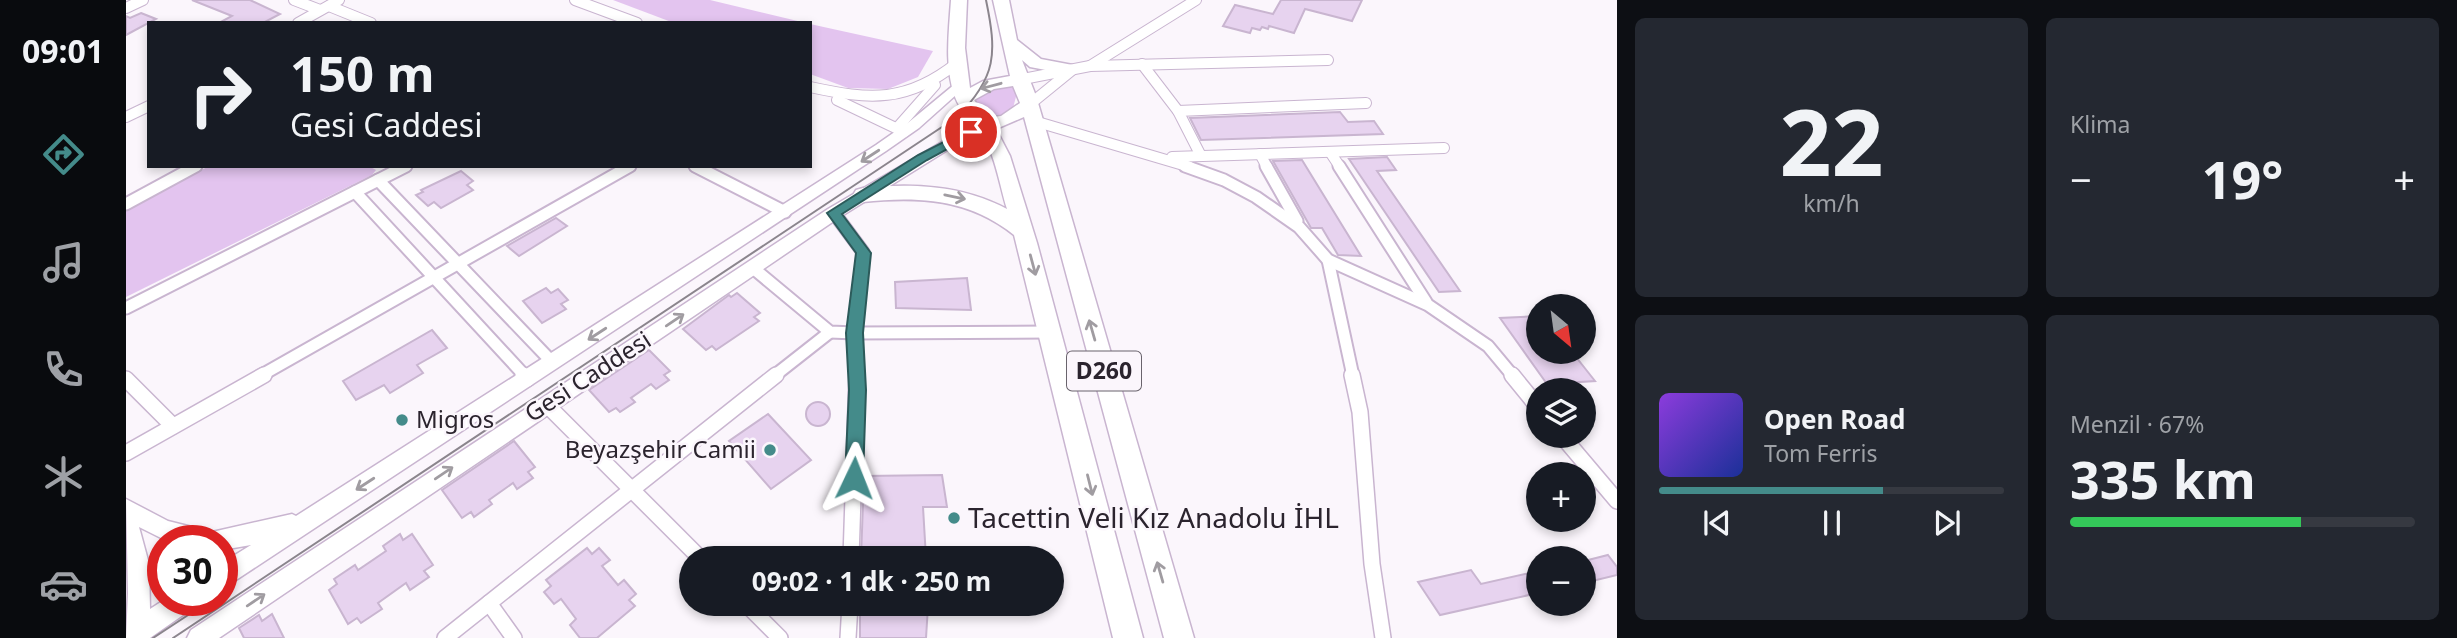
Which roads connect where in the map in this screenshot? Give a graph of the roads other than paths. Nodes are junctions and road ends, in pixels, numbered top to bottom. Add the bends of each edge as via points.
1 (143, 0) edge
2 (294, 0) edge
3 (339, 0) edge
4 (575, 0) edge
5 (959, 0) edge
6 (1001, 0) edge
7 (1179, 0) edge
8 (1196, 0) edge
9 (126, 8) edge
10 (325, 8) junction
11 (1182, 10) junction
12 (302, 21) edge
13 (365, 21) edge
14 (627, 21) edge
15 (1012, 44) junction
16 (1328, 60) dead end
17 (957, 63) junction
18 (1142, 64) junction
19 (1090, 66) junction
20 (1072, 70) junction
21 (942, 77) junction
22 (1017, 80) junction
23 (812, 88) edge
24 (812, 89) edge
25 (964, 90) junction
26 (1366, 103) dead end
27 (147, 107) edge
28 (1178, 111) junction
29 (1031, 113) junction
30 (126, 117) edge
31 (984, 126) junction
32 (901, 130) junction
33 (1444, 148) dead end
34 (1330, 152) junction
35 (1260, 154) junction
36 (1201, 156) junction
37 (1162, 157) junction
38 (192, 168) edge
39 (396, 168) edge
40 (626, 168) edge
41 (699, 168) edge
42 (378, 180) junction
43 (355, 192) junction
44 (863, 195) junction
45 (126, 204) edge
46 (785, 212) junction
47 (834, 213) junction
48 (1023, 231) junction
49 (1302, 231) junction
50 (1328, 260) junction
51 (458, 264) junction
52 (753, 268) junction
53 (434, 277) junction
54 (1428, 304) junction
55 (126, 308) edge
56 (830, 332) junction
57 (1051, 332) junction
58 (855, 333) junction
59 (552, 363) junction
60 (126, 379) edge
61 (527, 379) junction
62 (1526, 392) edge
63 (547, 405) junction
64 (173, 426) junction
65 (1572, 448) edge
66 (126, 453) edge
67 (632, 490) junction
68 (1617, 501) edge
69 (126, 509) edge
70 (321, 513) junction
71 (126, 521) edge
72 (155, 525) edge
73 (238, 537) edge
74 (688, 546) edge
75 (852, 546) edge
76 (238, 566) edge
77 (489, 603) junction
78 (161, 616) edge
79 (758, 616) edge
80 (849, 616) edge
81 (134, 635) edge
82 (199, 638) edge
83 (445, 638) edge
84 (514, 638) edge
85 (780, 638) edge
86 (848, 638) edge
87 (1128, 638) edge
88 (1179, 638) edge
89 (1382, 638) edge

1 - 9 street
2 - 10 street
3 - 10 street
4 - 14 street
5 - 17 highway
6 - 15 highway
7 - 11 street
8 - 11 street
10 - 12 street
10 - 13 street
11 - 19 street
15 - 20 highway via 1036,63
15 - 22 highway
16 - 18 street
17 - 21 street
17 - 25 highway
18 - 19 street
18 - 28 street
19 - 20 street
20 - 22 street
20 - 29 street
21 - 23 street via 916,91 889,97
21 - 32 street
22 -> 25 highway
22 - 29 highway
24 - 32 street
25 - 31 highway via 972,113
25 - 32 main road, Gesi Caddesi
26 - 28 street
27 - 30 street
28 - 36 street
29 - 31 highway
29 - 37 street
88 -> 29 highway, D260
31 - 44 main road, Gesi Caddesi
31 - 48 highway, D260 via 1001,156
32 -> 46 main road, Gesi Caddesi
33 - 34 street
34 - 35 street
34 - 54 street
35 - 36 street
35 - 49 street
36 - 37 street
37 - 49 street via 1240,188
38 - 45 street
39 - 42 street
40 - 51 street
41 - 46 street
42 - 43 street
42 - 51 street
43 - 53 street
43 - 55 street
44 - 47 main road, Gesi Caddesi
44 -> 48 highway via 915,192 960,198 995,211
46 -> 59 main road, Gesi Caddesi
47 - 52 main road, Gesi Caddesi
47 - 58 street via 863,253
48 -> 57 highway, D260
49 - 50 street
50 - 54 street
50 - 89 street via 1360,412
51 - 53 street
51 - 59 street
52 - 56 street
63 -> 52 main road, Gesi Caddesi
53 - 61 street
53 - 64 street
54 - 62 street via 1488,346
56 - 58 street
56 - 67 street
57 - 58 street
57 -> 87 highway, D260
58 - 75 street via 858,390
59 - 61 main road, Gesi Caddesi
60 - 64 street
61 -> 70 main road, Gesi Caddesi
63 - 67 street
82 -> 63 main road, Gesi Caddesi
64 - 66 street
65 - 68 street
67 - 74 street
67 - 77 street
69 - 72 main road
70 - 73 main road
70 - 76 main road, Gesi Caddesi
71 - 81 main road via 140,573
77 - 83 street
77 - 84 street
78 - 81 main road
79 - 85 street
80 - 86 street

